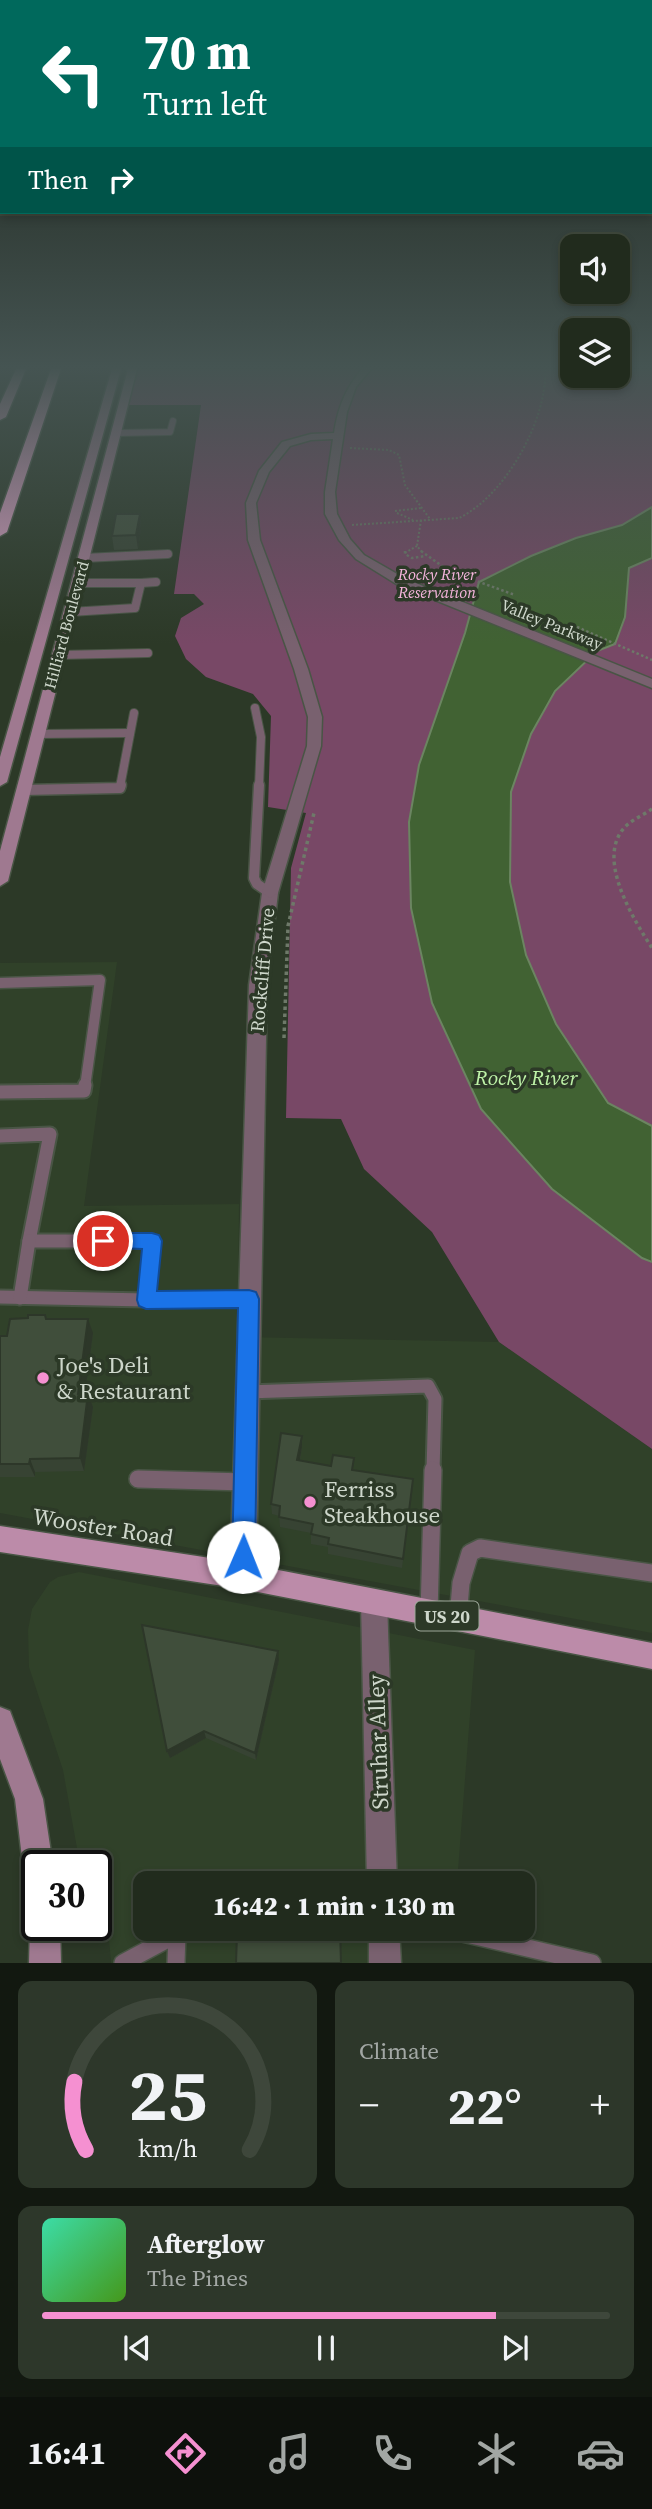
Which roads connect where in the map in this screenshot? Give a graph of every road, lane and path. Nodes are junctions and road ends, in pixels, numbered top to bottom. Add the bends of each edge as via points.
1 (25, 461) edge
2 (91, 461) edge
3 (109, 461) edge
4 (272, 461) edge
5 (335, 461) edge
6 (401, 461) edge
7 (512, 461) edge
8 (421, 508) junction
9 (430, 519) junction
10 (415, 520) junction
11 (421, 520) junction
12 (344, 526) dead end
13 (0, 532) edge
14 (417, 546) junction
15 (169, 554) dead end
16 (425, 556) junction
17 (84, 558) junction
18 (156, 582) dead end
19 (77, 583) junction
20 (141, 583) junction
21 (515, 595) dead end
22 (70, 611) junction
23 (577, 627) dead end
24 (148, 653) dead end
25 (59, 655) junction
26 (652, 660) edge
27 (647, 682) edge
28 (255, 708) dead end
29 (134, 713) dead end
30 (130, 733) junction
31 (38, 734) junction
32 (0, 782) edge
33 (24, 790) junction
34 (652, 809) edge
35 (0, 881) edge
36 (270, 893) junction
37 (652, 948) edge
38 (0, 983) edge
39 (0, 1092) edge
40 (0, 1136) edge
41 (29, 1241) junction
42 (0, 1297) edge
43 (20, 1298) junction
44 (249, 1299) junction
45 (146, 1300) junction
46 (247, 1392) junction
47 (138, 1479) dead end
48 (245, 1482) junction
49 (0, 1539) edge
50 (652, 1573) edge
51 (243, 1576) junction
52 (374, 1602) junction
53 (429, 1613) junction
54 (458, 1618) junction
55 (652, 1656) edge
56 (0, 1721) edge
57 (36, 1850) edge
58 (382, 1871) edge
59 (45, 1941) edge
60 (164, 1941) edge
61 (177, 1941) edge
62 (384, 1941) edge
63 (497, 1941) edge
64 (45, 1963) edge
65 (124, 1963) edge
66 (176, 1963) edge
67 (385, 1963) edge
68 (592, 1963) edge

1 - 13 highway
2 - 32 main road, Hilliard Boulevard
3 - 17 main road, Hilliard Boulevard
4 - 36 street, Rockcliff Drive via 251,503 254,540 315,717 314,746
5 - 27 street, Valley Parkway via 329,502 337,527 360,556 381,572
6 - 8 path via 402,478
7 - 9 path via 466,517
8 - 9 path
8 - 10 path via 396,512
9 - 11 path
10 - 11 path
10 - 12 path
11 - 14 path
14 - 16 path
14 - 16 path via 405,554
15 - 17 lane
16 - 21 path
17 - 19 main road, Hilliard Boulevard
18 - 20 lane
19 - 20 lane
19 - 22 main road, Hilliard Boulevard
20 - 22 lane via 135,608 128,611
22 - 25 main road, Hilliard Boulevard
23 - 26 path
24 - 25 lane
25 - 31 main road, Hilliard Boulevard
28 - 36 lane via 261,737 254,878
29 - 30 lane
30 - 31 lane
30 - 33 lane via 120,788
31 - 33 main road, Hilliard Boulevard
33 - 35 main road, Hilliard Boulevard
34 - 37 path via 622,830 615,841 622,891 630,914
36 - 44 street, Rockcliff Drive via 258,985
38 - 39 lane via 100,980 84,1091
40 - 41 lane via 50,1134
41 - 43 lane
41 - 45 lane via 152,1241
42 - 43 lane
43 - 45 lane
44 - 45 lane
44 - 46 street, Rockcliff Drive
46 - 48 street, Rockcliff Drive
46 - 53 lane via 428,1386 435,1399
47 - 48 lane
48 - 51 street, Rockcliff Drive
49 - 51 main road, Wooster Road / US 20
50 - 54 lane via 480,1548 470,1553
51 - 52 main road, Wooster Road / US 20
52 - 53 main road, Wooster Road / US 20
52 - 58 street, Struhar Alley
53 - 54 main road, Wooster Road / US 20
54 - 55 main road, Wooster Road / US 20
56 - 57 main road via 29,1799
59 - 64 main road
60 - 65 lane
61 - 66 lane
62 - 67 street
63 - 68 lane

